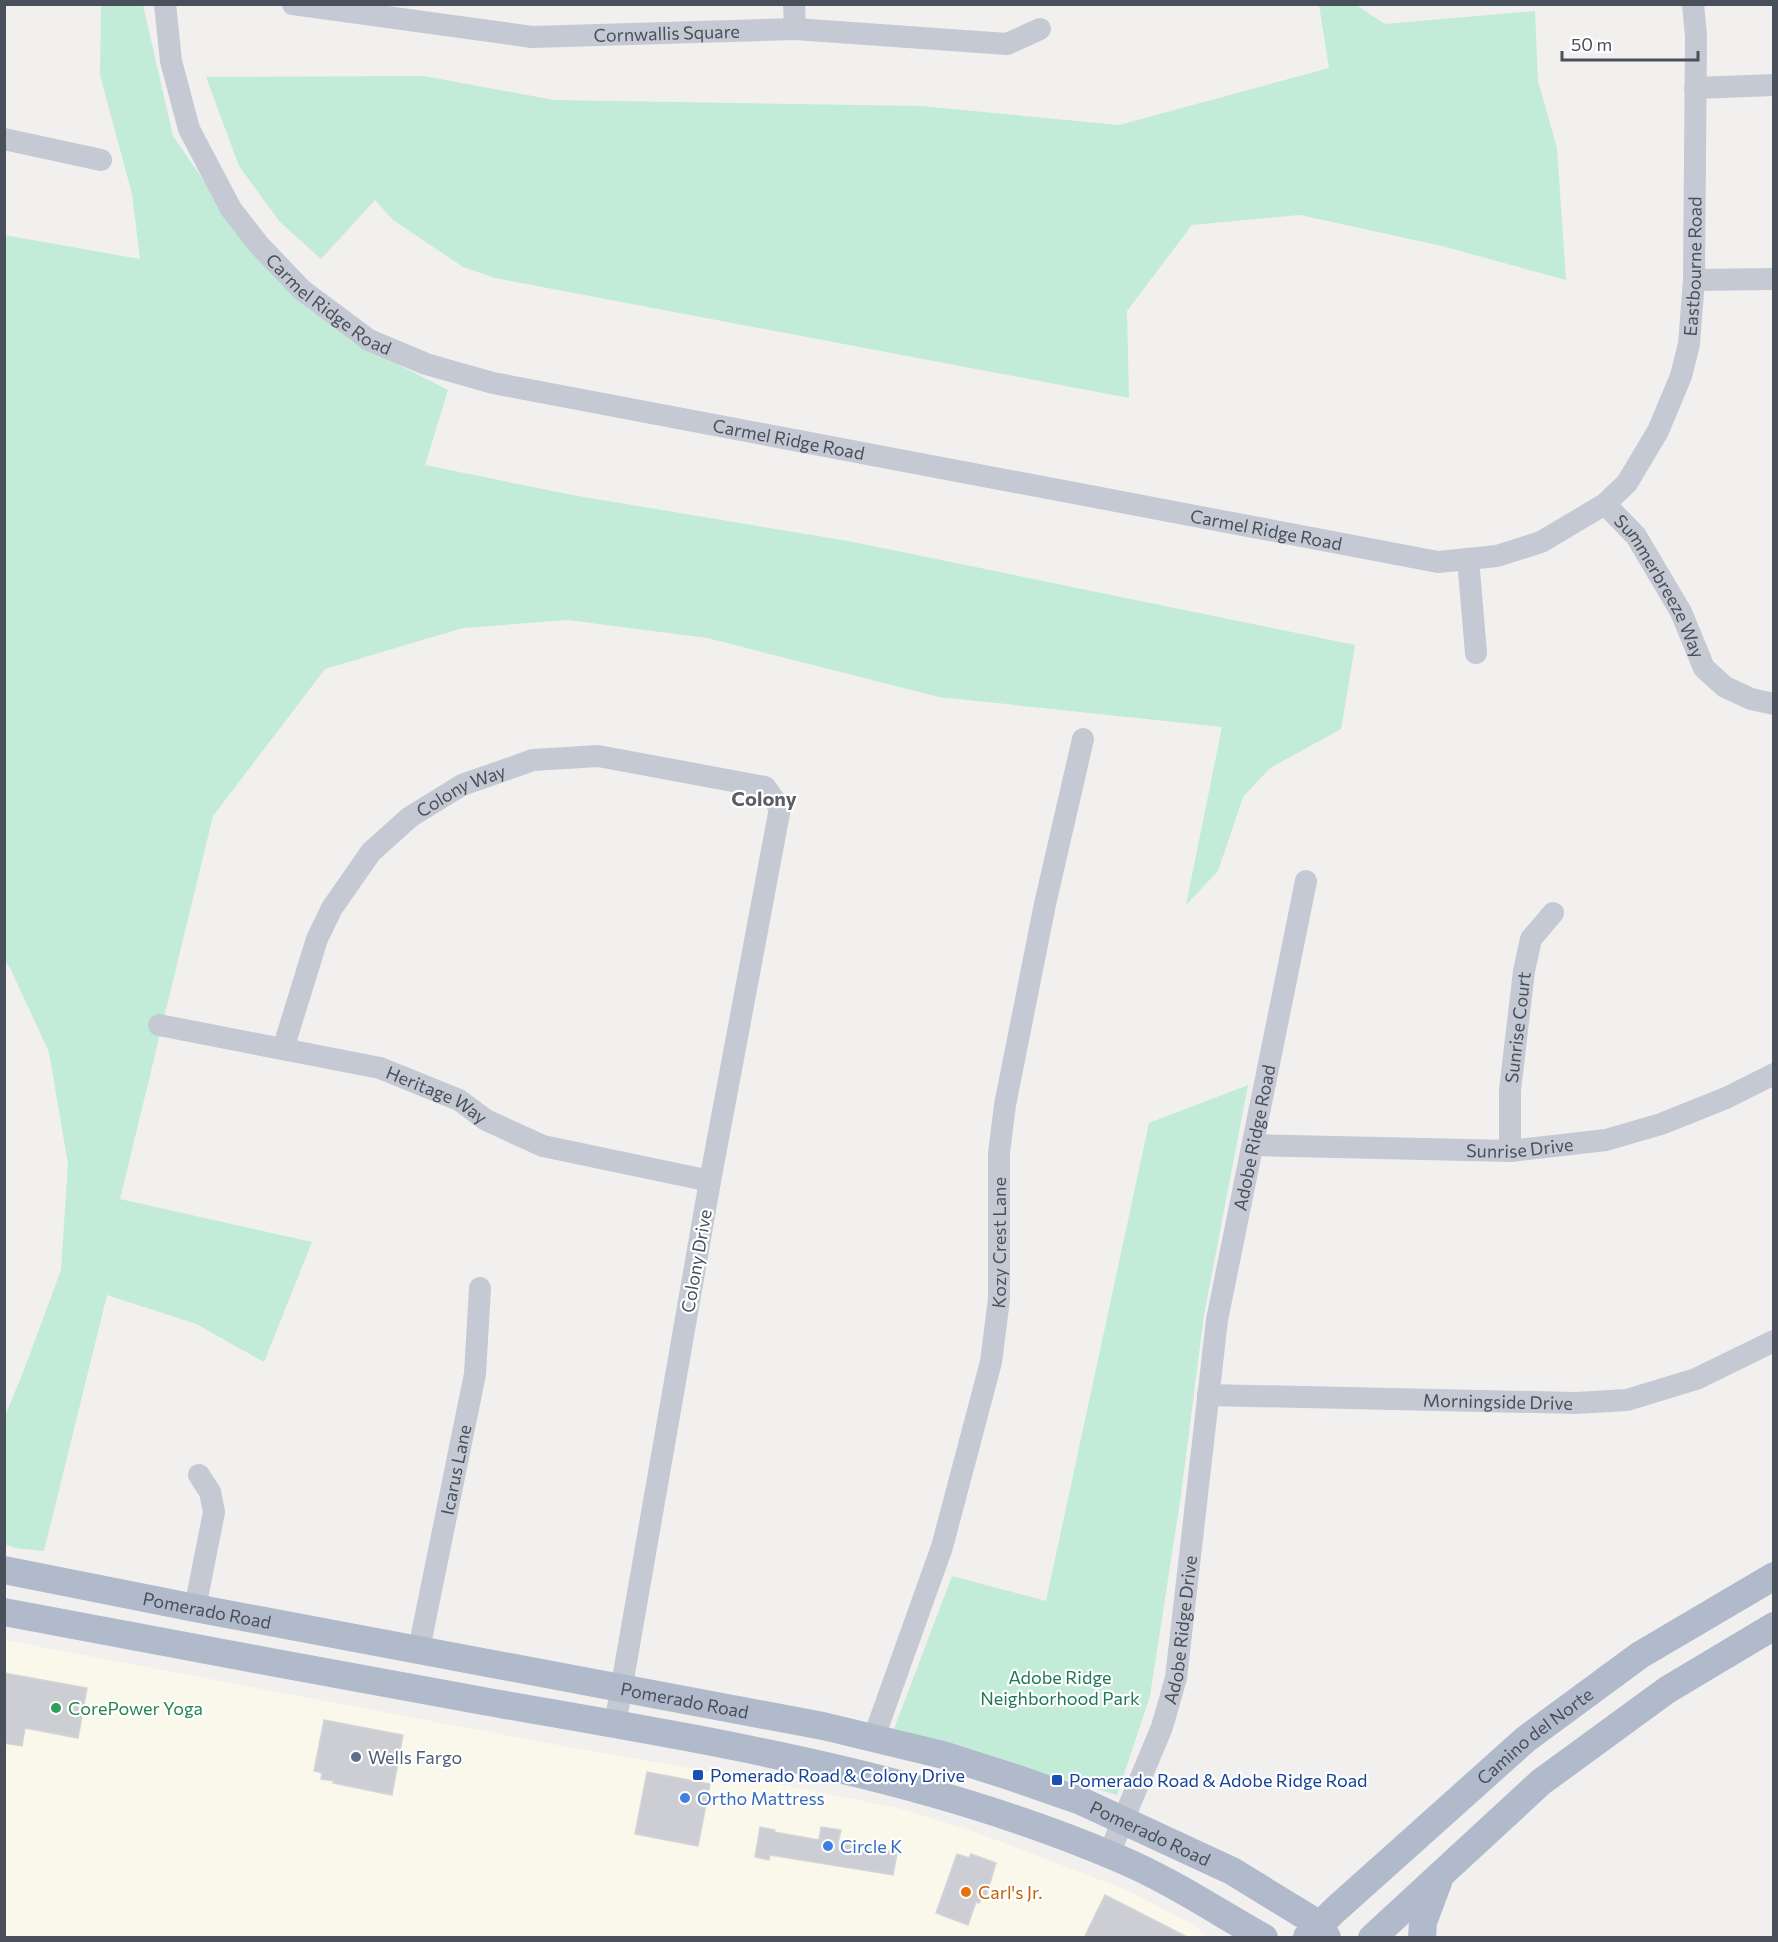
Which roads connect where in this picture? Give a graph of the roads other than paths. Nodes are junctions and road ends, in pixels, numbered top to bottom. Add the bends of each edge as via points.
1 (165, 4) edge
2 (293, 4) edge
3 (794, 4) edge
4 (1693, 4) edge
5 (795, 29) junction
6 (1040, 29) dead end
7 (1773, 85) edge
8 (1695, 88) junction
9 (4, 139) edge
10 (102, 160) dead end
11 (1773, 279) edge
12 (1694, 280) junction
13 (1605, 504) junction
14 (1468, 559) junction
15 (1476, 653) dead end
16 (1773, 704) edge
17 (1083, 739) dead end
18 (775, 799) joint
19 (1306, 881) dead end
20 (1553, 913) dead end
21 (159, 1025) dead end
22 (283, 1049) junction
23 (1773, 1074) edge
24 (1253, 1145) junction
25 (1510, 1151) junction
26 (710, 1181) junction
27 (480, 1288) dead end
28 (1773, 1341) edge
29 (1208, 1395) junction
30 (200, 1475) dead end
31 (4, 1570) edge
32 (1773, 1576) edge
33 (195, 1608) junction
34 (4, 1612) edge
35 (1773, 1626) edge
36 (419, 1649) junction
37 (622, 1688) junction
38 (615, 1725) junction
39 (874, 1737) junction
40 (1124, 1822) junction
41 (1109, 1854) junction
42 (1443, 1872) junction
43 (1318, 1933) edge
44 (1264, 1938) edge
45 (1372, 1938) edge
46 (1422, 1938) edge

1 - 14 street, Carmel Ridge Road via 171,61 189,129 231,209 259,246 302,291 369,340 426,364 493,383 1438,562
2 - 5 street, Cornwallis Square via 532,37
3 - 5 street
4 - 8 street, Eastbourne Road
5 - 6 street, Cornwallis Square via 1007,44
7 - 8 street
8 - 12 street, Eastbourne Road
9 - 10 street
11 - 12 street
12 - 13 street, Eastbourne Road via 1689,344 1681,376 1658,431 1627,483
13 - 14 street, Carmel Ridge Road via 1541,542 1497,556
13 - 16 street, Summerbreeze Way via 1636,536 1681,612 1704,668 1725,687
14 - 15 street
17 - 39 street, Kozy Crest Lane via 1005,1105 999,1153 999,1299 991,1362 942,1547
18 - 22 street, Colony Way via 765,788 598,756 533,760 462,785 410,817 371,852 332,908 317,939
18 - 26 street, Colony Drive via 780,808
19 - 24 street, Adobe Ridge Road
20 - 25 street, Sunrise Court via 1531,939 1524,971 1510,1090
21 - 22 street, Heritage Way
22 - 26 street, Heritage Way via 380,1068 459,1100 486,1120 543,1146
23 - 25 street, Sunrise Drive via 1661,1124 1606,1140
24 - 25 street, Sunrise Drive
24 - 29 street, Adobe Ridge Road via 1216,1320
26 - 37 street, Colony Drive
27 - 36 street, Icarus Lane via 475,1374
28 - 29 street, Morningside Drive via 1695,1379 1628,1400 1576,1403
29 - 40 street, Adobe Ridge Drive via 1176,1678 1162,1727
30 - 33 street via 210,1492 214,1512
31 - 33 main road, Pomerado Road
32 - 43 main road, Camino del Norte via 1640,1655 1526,1739
33 - 36 main road, Pomerado Road
34 - 38 main road, Pomerado Road
35 - 42 main road via 1667,1690 1541,1782
36 - 37 main road, Pomerado Road
37 - 38 street, Colony Drive
37 - 39 main road, Pomerado Road
38 - 41 main road, Pomerado Road via 857,1772 1040,1827
39 - 40 main road, Pomerado Road via 1012,1776 1081,1801
40 - 41 street, Adobe Ridge Drive
40 - 43 main road, Pomerado Road via 1232,1871
41 - 44 main road, Pomerado Road
42 - 45 main road
42 - 46 main road via 1423,1922

